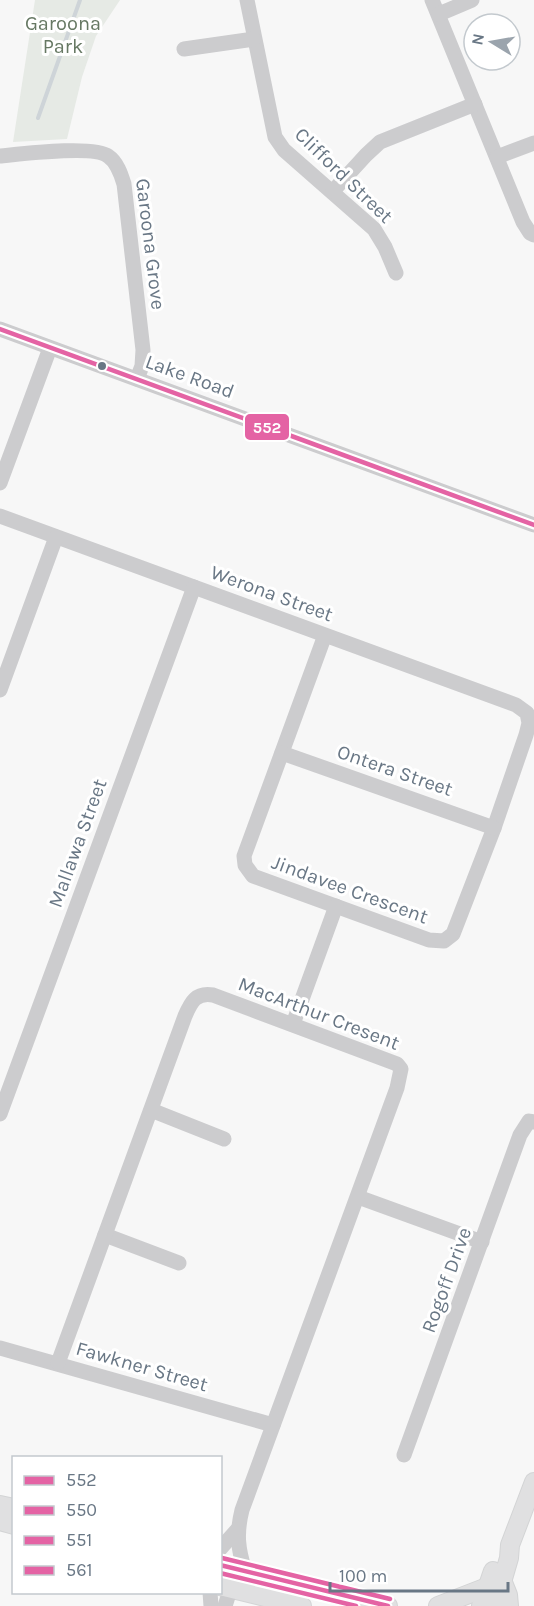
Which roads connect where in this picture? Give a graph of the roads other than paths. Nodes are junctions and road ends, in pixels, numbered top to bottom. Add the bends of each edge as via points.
1 (247, 0) edge
2 (471, 0) edge
3 (436, 7) edge
4 (254, 39) junction
5 (184, 49) dead end
6 (475, 104) junction
7 (534, 143) edge
8 (0, 156) edge
9 (497, 157) junction
10 (333, 191) junction
11 (534, 235) edge
12 (396, 273) dead end
13 (0, 329) edge
14 (50, 348) junction
15 (137, 379) junction
16 (0, 483) edge
17 (0, 516) edge
18 (534, 525) edge
19 (57, 537) junction
20 (194, 587) junction
21 (325, 635) junction
22 (0, 690) edge
23 (527, 713) joint
24 (282, 753) junction
25 (495, 828) junction
26 (336, 906) junction
27 (293, 1024) junction
28 (151, 1110) junction
29 (0, 1114) edge
30 (531, 1121) edge
31 (224, 1140) dead end
32 (358, 1197) junction
33 (105, 1235) junction
34 (482, 1242) junction
35 (179, 1263) dead end
36 (0, 1348) edge
37 (58, 1363) junction
38 (273, 1425) junction
39 (404, 1455) dead end
40 (534, 1482) edge
41 (237, 1530) junction
42 (222, 1547) edge
43 (222, 1565) edge
44 (245, 1571) junction
45 (494, 1584) junction
46 (224, 1589) edge
47 (302, 1606) edge
48 (388, 1606) edge
49 (438, 1606) edge
50 (481, 1606) edge
51 (495, 1606) edge
52 (509, 1606) edge

1 - 4 street, Clifford Street
2 - 3 street
3 - 6 street
4 - 5 street
4 - 10 street, Clifford Street via 275,137
6 - 9 street
6 - 10 street via 380,142
7 - 9 street
8 - 15 street, Garoona Grove via 88,149 107,154 118,167 124,184 143,350
9 - 11 street via 523,222
10 - 12 street, Clifford Street via 374,229
13 - 14 street, Lake Road
14 - 15 street, Lake Road
14 - 16 street
15 - 18 street, Lake Road
17 - 19 street, Werona Street
19 - 20 street, Werona Street
19 - 22 street
20 - 21 street, Werona Street
20 - 29 street, Mallawa Street
21 - 23 street, Werona Street via 516,705
21 - 24 street, Jindavee Crescent
23 - 25 street, Jindavee Crescent via 526,735
24 - 25 street, Ontera Street
24 - 26 street, Jindavee Crescent via 244,856 245,865 253,876
25 - 26 street, Jindavee Crescent via 453,934 444,941 429,940
26 - 27 street
27 - 28 street, MacArthur Cresent via 213,995 200,995 185,1016
27 - 32 street, MacArthur Cresent via 388,1060 401,1069
28 - 31 street
28 - 33 street, MacArthur Cresent
30 - 34 street, Rogoff Drive via 520,1135
32 - 34 street
32 - 38 street, MacArthur Cresent
33 - 35 street
33 - 37 street, MacArthur Cresent
34 - 39 street, Rogoff Drive
36 - 37 street, Fawkner Street
37 - 38 street, Fawkner Street
38 - 41 street, MacArthur Cresent
40 - 45 main road via 510,1545 509,1558
41 - 42 street, MacArthur Cresent
41 - 44 street, MacArthur Cresent
43 - 44 main road
44 - 48 main road
45 - 49 main road
45 - 50 main road
45 - 51 main road
45 - 52 main road via 508,1595
46 - 47 main road

